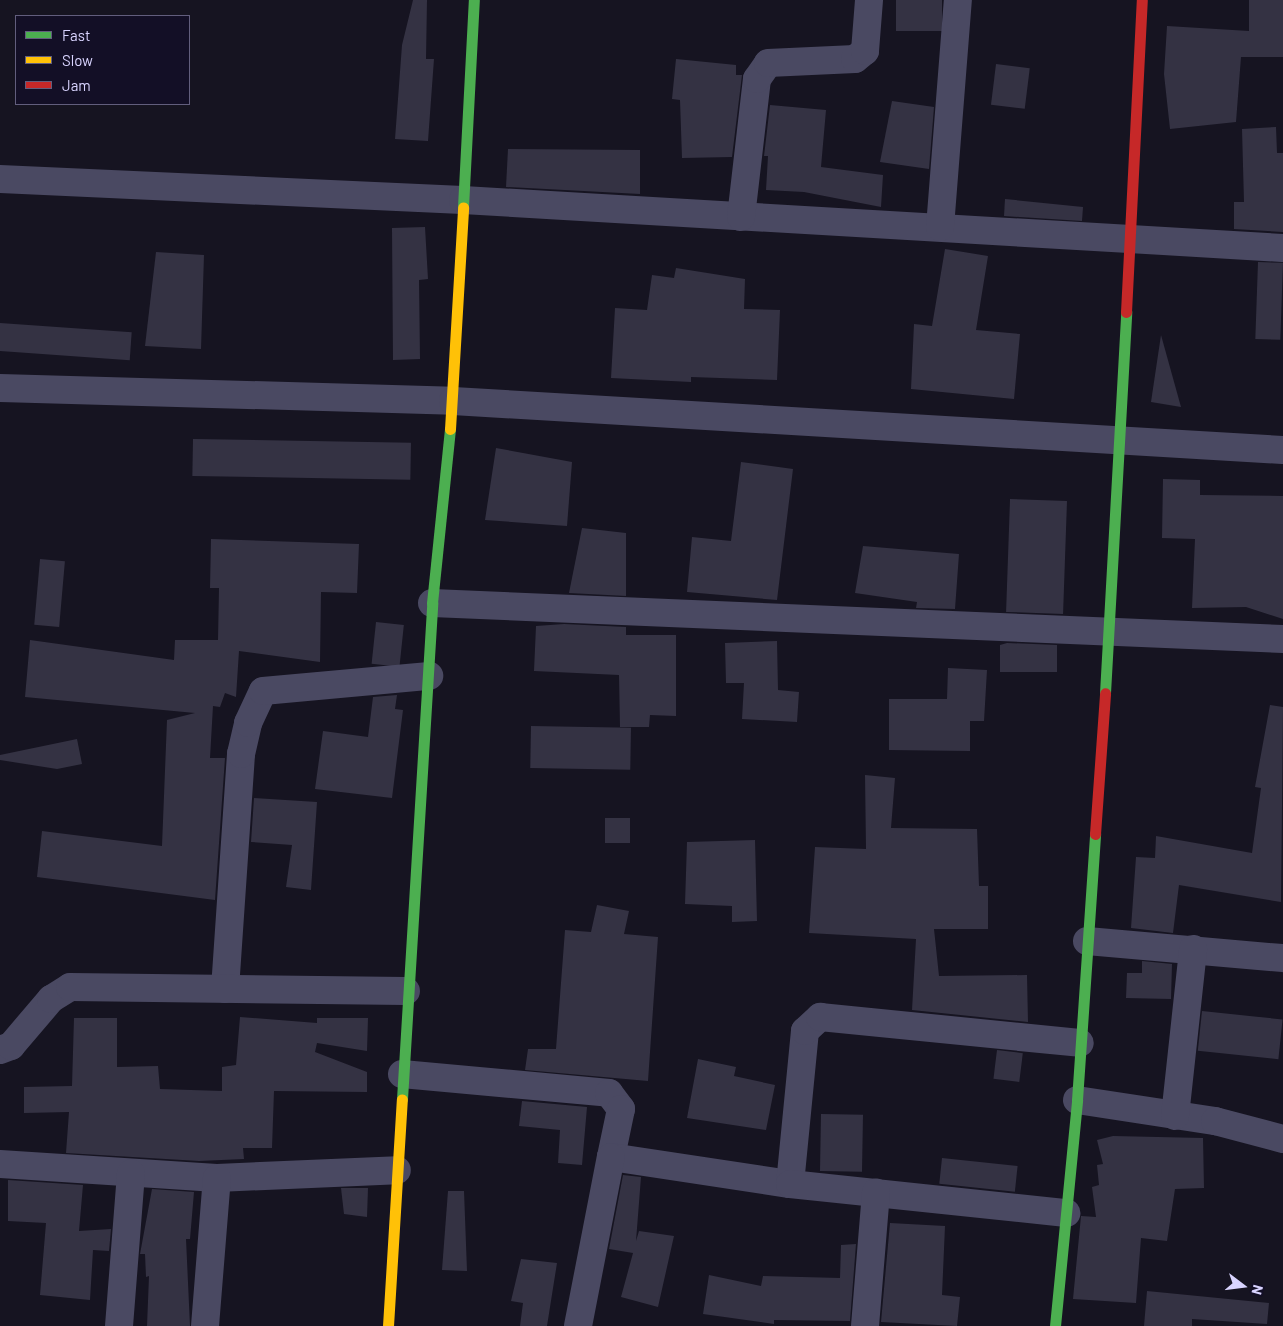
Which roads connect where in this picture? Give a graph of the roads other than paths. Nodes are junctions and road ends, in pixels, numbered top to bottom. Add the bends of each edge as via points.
1 (474, 0) edge
2 (869, 0) edge
3 (958, 0) edge
4 (1142, 0) edge
5 (0, 179) edge
6 (463, 200) junction
7 (741, 217) junction
8 (940, 227) junction
9 (1131, 236) junction
10 (1283, 248) edge
11 (0, 388) edge
12 (453, 401) junction
13 (1120, 440) junction
14 (1283, 450) edge
15 (432, 603) junction
16 (1109, 630) junction
17 (1283, 639) edge
18 (429, 676) junction
19 (1087, 940) junction
20 (1193, 949) junction
21 (1283, 958) edge
22 (225, 989) junction
23 (406, 991) junction
24 (1080, 1043) junction
25 (0, 1050) edge
26 (402, 1074) junction
27 (1077, 1100) junction
28 (1175, 1116) junction
29 (1283, 1139) edge
30 (611, 1157) junction
31 (0, 1164) edge
32 (398, 1170) junction
33 (131, 1173) junction
34 (217, 1178) junction
35 (790, 1184) junction
36 (876, 1192) junction
37 (1066, 1213) junction
38 (119, 1326) edge
39 (205, 1326) edge
40 (388, 1326) edge
41 (578, 1326) edge
42 (865, 1326) edge
43 (1056, 1326) edge

1 - 6 street
2 - 7 street via 865,51 855,59 768,63 757,79
3 - 8 street
4 - 9 street
5 - 6 street
6 - 7 street
6 - 12 street
7 - 8 street
8 - 9 street
9 - 10 street
9 - 13 street
11 - 12 street
12 - 13 street
12 - 15 street
13 - 14 street
13 - 16 street
15 - 16 street
15 - 18 street
16 - 17 street
16 - 19 street
18 - 22 street via 263,691 248,723 241,754
18 - 23 street
19 - 20 street
19 - 24 street
20 - 21 street
20 - 28 street
22 - 23 street
22 - 25 street via 70,987 51,999 11,1046
23 - 26 street
24 - 27 street
24 - 35 street via 820,1017 805,1031
26 - 30 street via 609,1092 621,1109
26 - 32 street
27 - 28 street
27 - 37 street
28 - 29 street via 1215,1121
30 - 35 street
30 - 41 street
31 - 33 street
32 - 34 street
32 - 40 street
33 - 34 street
33 - 38 street
34 - 39 street
35 - 36 street
36 - 37 street
36 - 42 street
37 - 43 street

